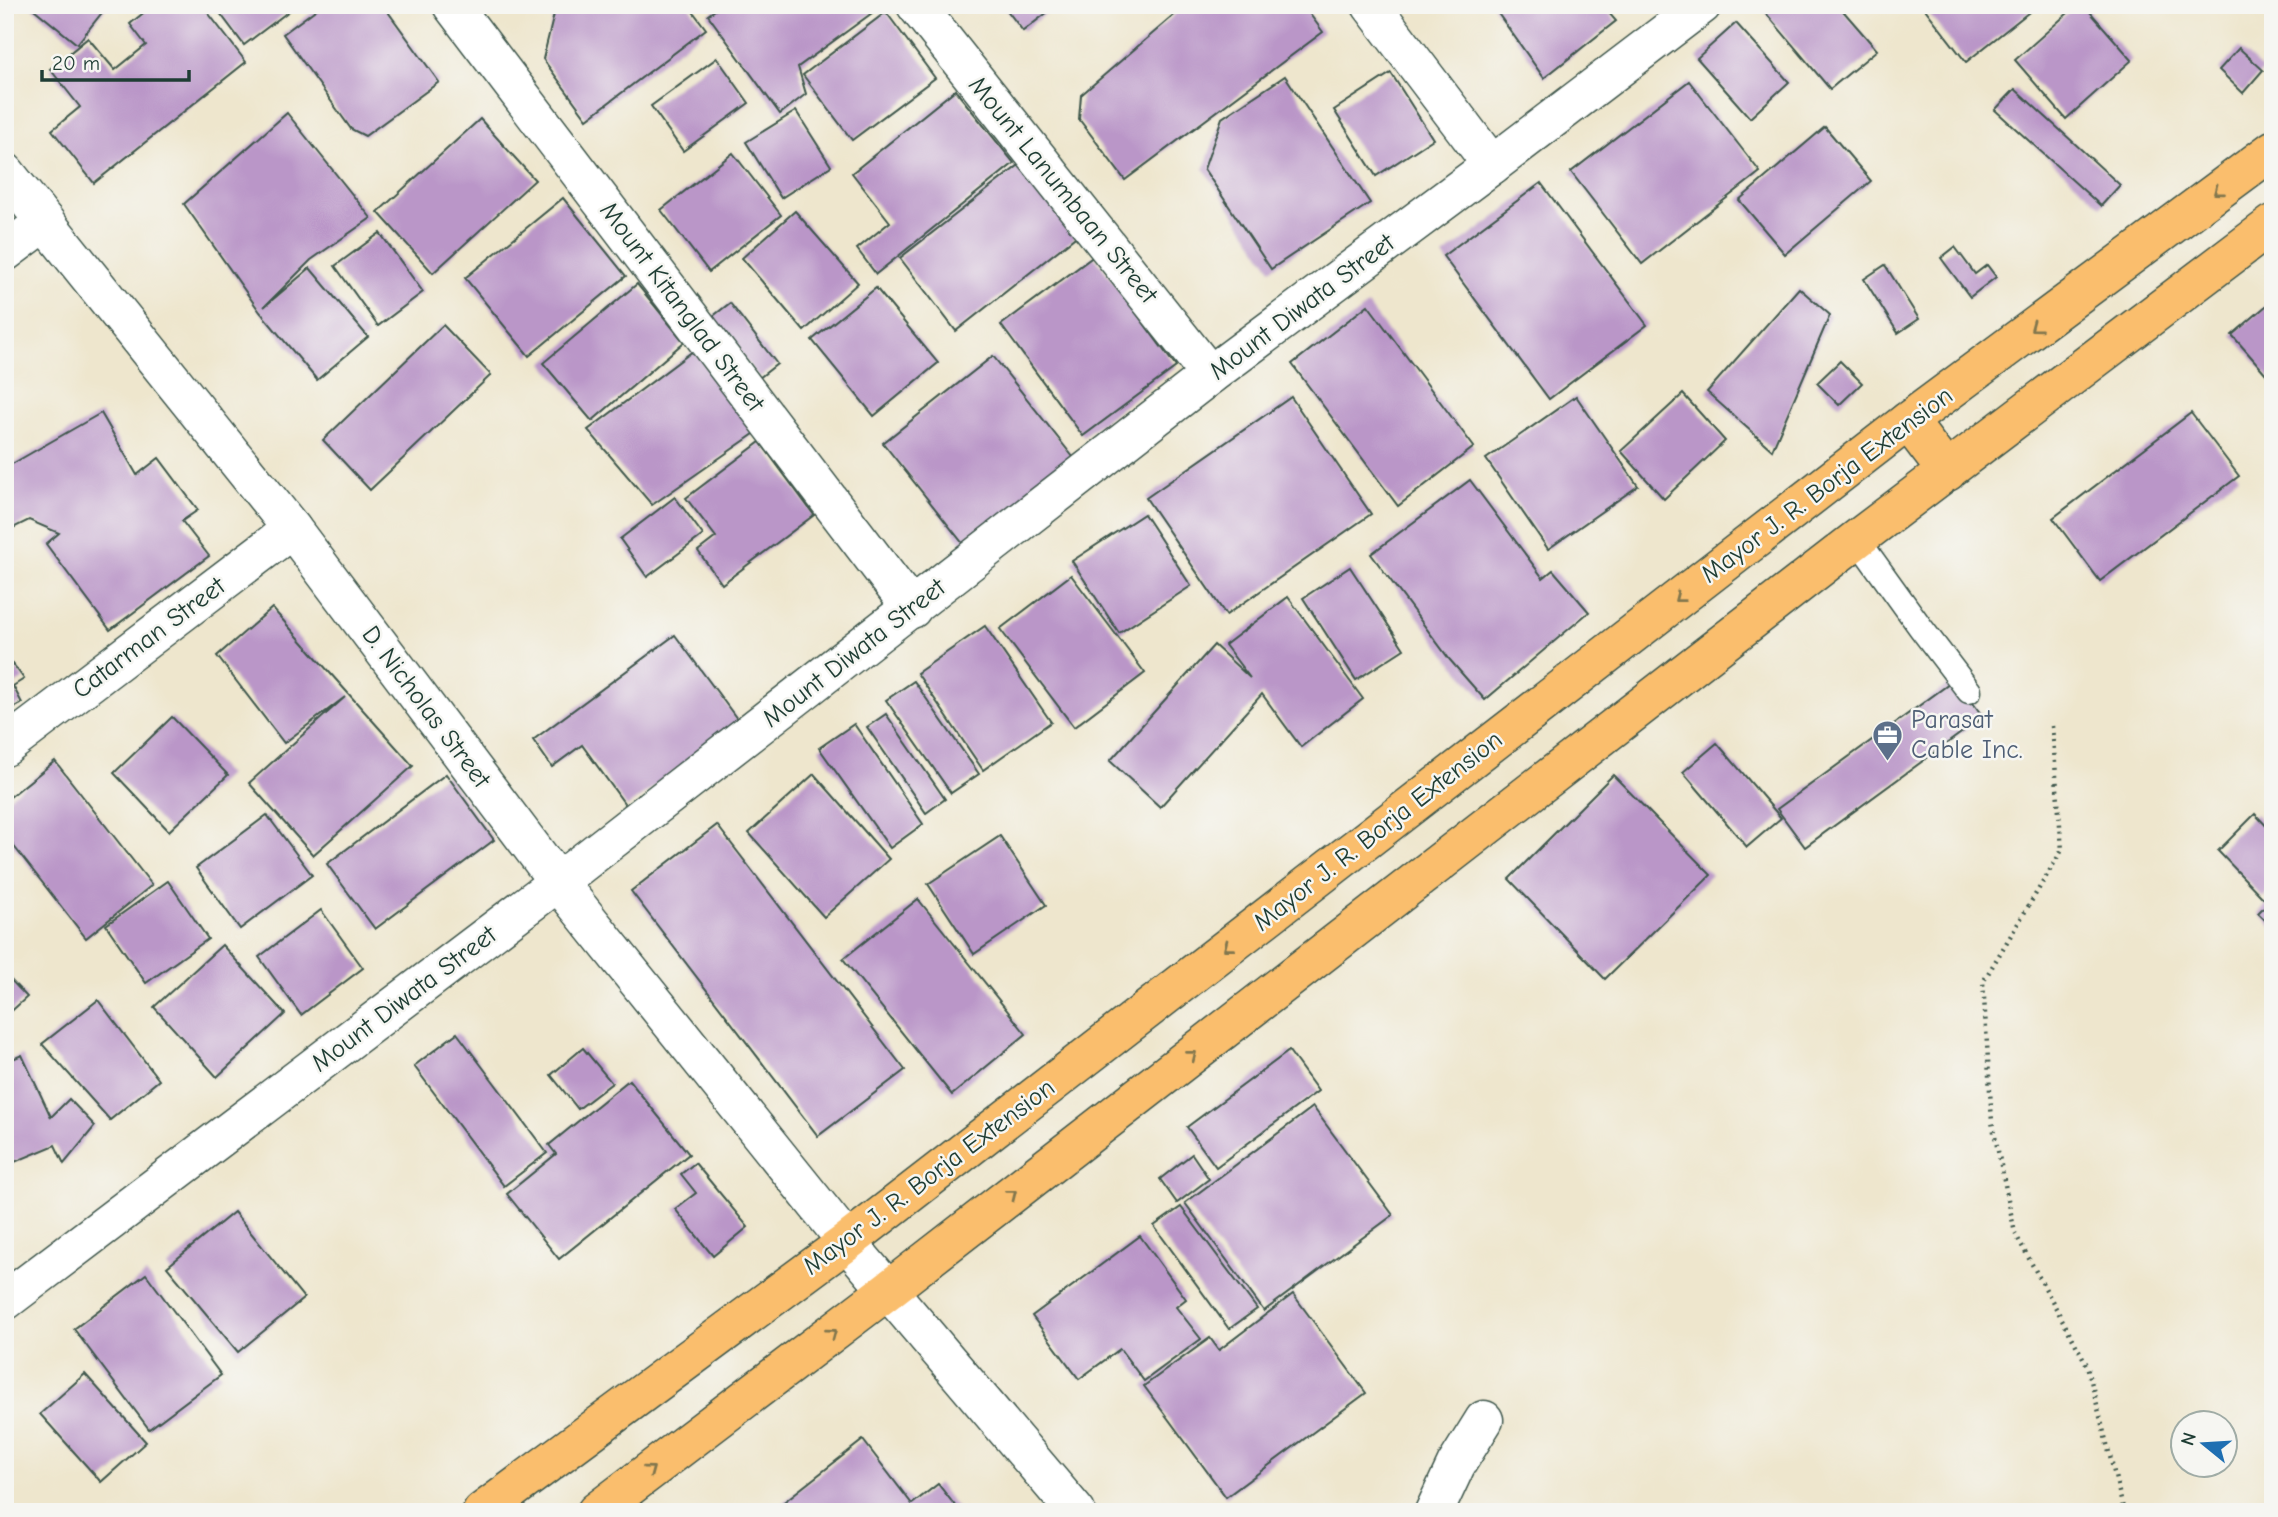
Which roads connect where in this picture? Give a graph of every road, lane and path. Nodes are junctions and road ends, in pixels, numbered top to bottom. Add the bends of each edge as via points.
1 (452, 5) edge
2 (916, 5) edge
3 (1371, 5) edge
4 (1702, 5) edge
5 (2273, 150) edge
6 (1492, 165) junction
7 (5, 172) edge
8 (45, 222) junction
9 (2273, 224) edge
10 (5, 252) edge
11 (1210, 375) junction
12 (1908, 421) junction
13 (1947, 472) junction
14 (292, 529) junction
15 (1857, 539) junction
16 (912, 609) junction
17 (1969, 691) dead end
18 (2052, 726) dead end
19 (5, 747) edge
20 (558, 882) junction
21 (846, 1242) junction
22 (887, 1291) junction
23 (5, 1301) edge
24 (1484, 1420) dead end
25 (482, 1512) edge
26 (596, 1512) edge
27 (1076, 1512) edge
28 (1434, 1512) edge
29 (2124, 1512) edge
30 (2246, 1512) edge
31 (2271, 1512) edge

1 - 16 street, Mount Kitanglad Street
2 - 11 street, Mount Lanumbaan Street
3 - 6 street
4 - 6 street, Mount Diwata Street
5 -> 12 main road, Mayor J. R. Borja Extension
6 - 11 street, Mount Diwata Street
7 - 8 street, D. Nicholas Street
8 - 10 street
8 - 14 street, D. Nicholas Street
9 - 13 main road
11 - 16 street, Mount Diwata Street
12 - 13 main road
12 -> 21 main road, Mayor J. R. Borja Extension
13 - 15 main road
14 - 19 street, Catarman Street
14 - 20 street, D. Nicholas Street
15 - 17 lane
22 -> 15 main road
16 - 20 street, Mount Diwata Street
18 - 29 path via 2062,850 1983,982 1992,1122 2015,1233 2087,1366
20 - 21 street, D. Nicholas Street
20 - 23 street, Mount Diwata Street
21 - 22 street, D. Nicholas Street
21 - 25 main road, Mayor J. R. Borja Extension
26 -> 22 main road
22 - 27 street, D. Nicholas Street
24 - 28 street
30 - 31 path

